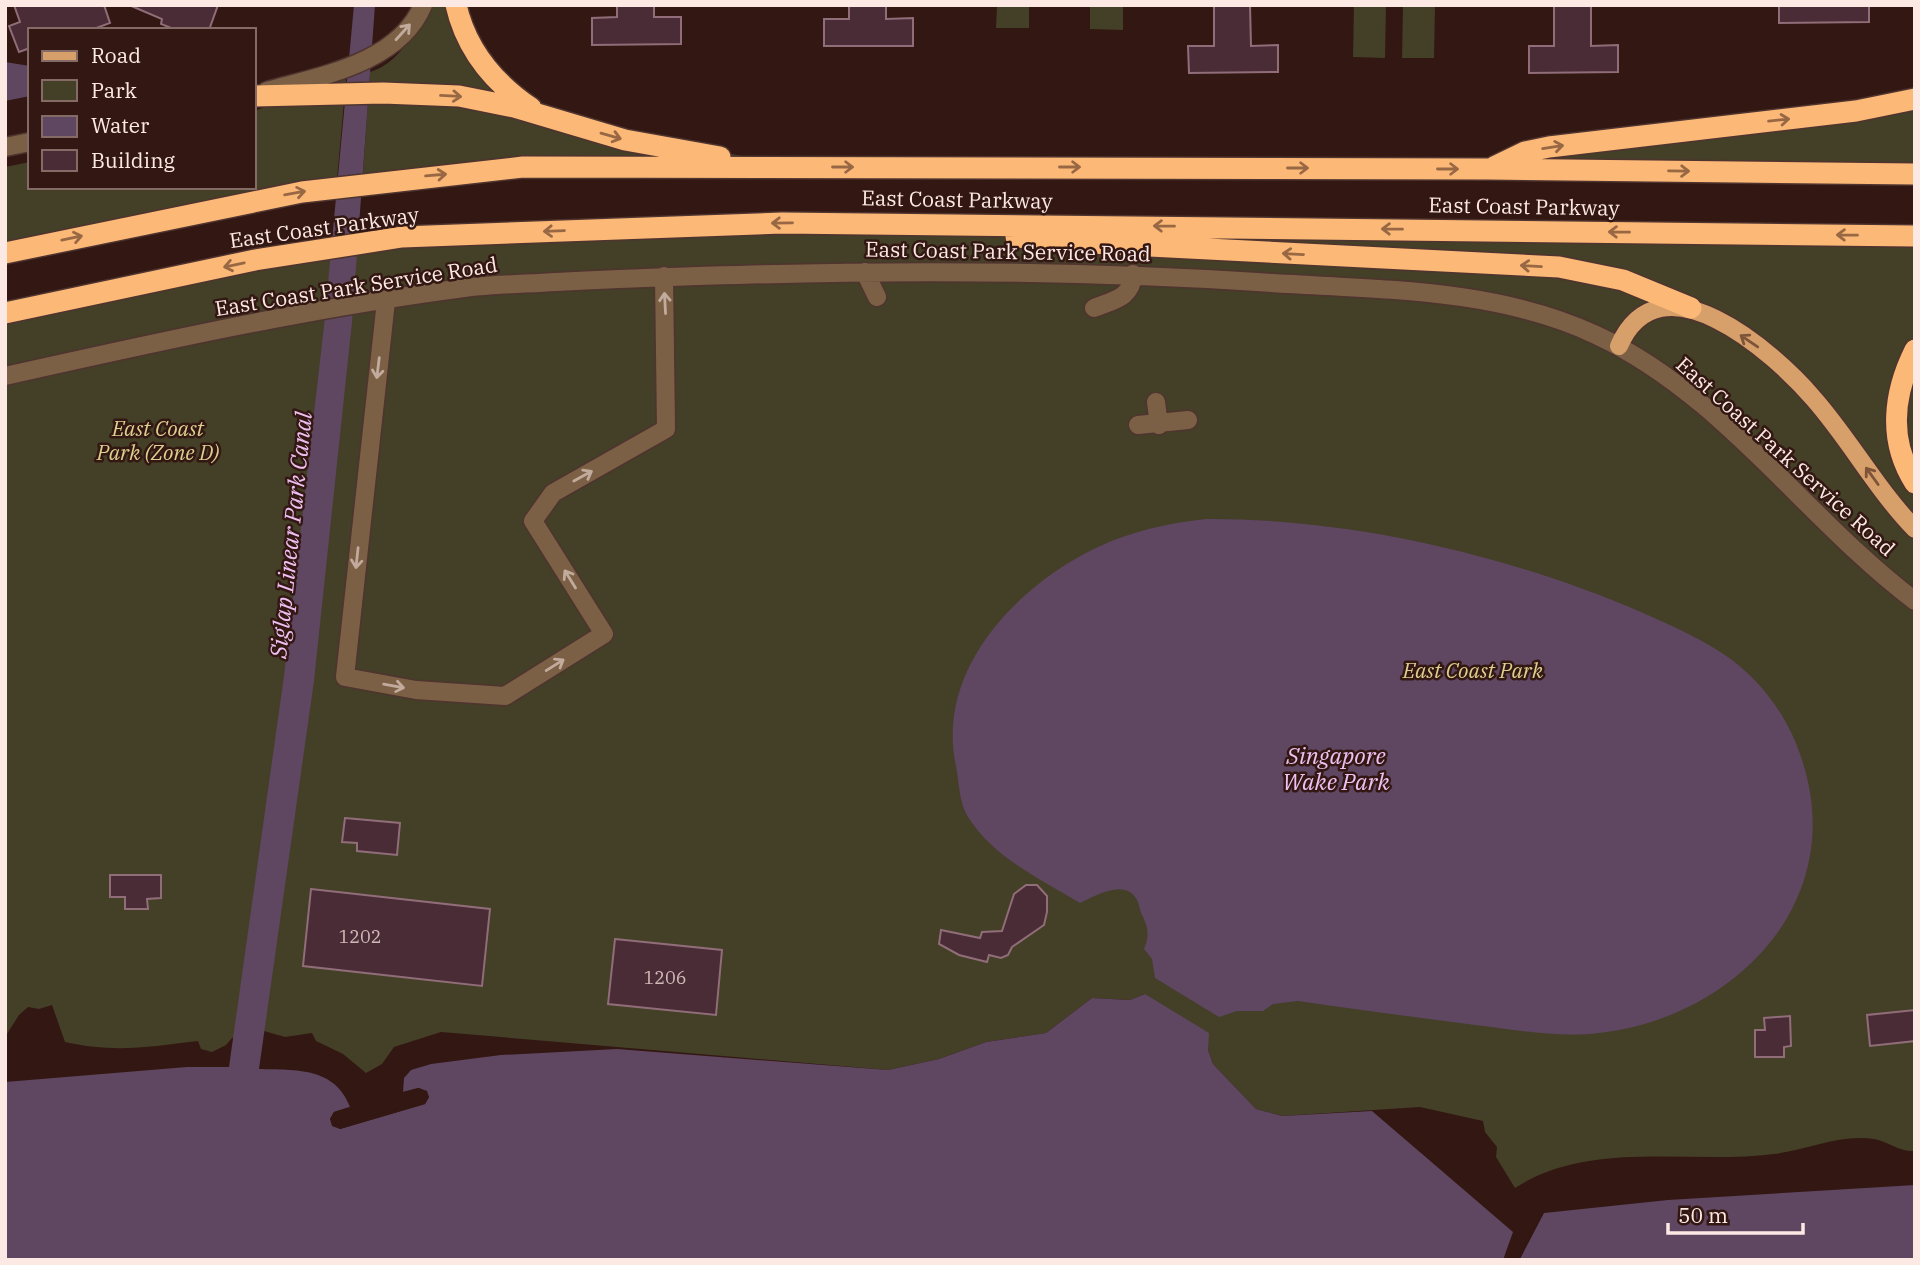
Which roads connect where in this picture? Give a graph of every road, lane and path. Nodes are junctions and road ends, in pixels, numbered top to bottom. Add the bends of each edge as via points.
1 (423, 5) edge
2 (456, 5) edge
3 (330, 83) junction
4 (256, 95) edge
5 (1915, 99) edge
6 (545, 117) junction
7 (28, 142) edge
8 (5, 147) edge
9 (775, 166) junction
10 (1489, 169) junction
11 (1915, 174) edge
12 (899, 223) junction
13 (1915, 236) edge
14 (5, 253) edge
15 (865, 272) junction
16 (1133, 274) junction
17 (664, 276) junction
18 (877, 297) dead end
19 (386, 301) junction
20 (1691, 307) junction
21 (1094, 308) dead end
22 (5, 313) edge
23 (1619, 346) junction
24 (1915, 350) edge
25 (5, 376) edge
26 (1156, 402) dead end
27 (1188, 419) dead end
28 (1138, 425) dead end
29 (1159, 425) junction
30 (1915, 483) edge
31 (1915, 529) edge
32 (1915, 601) edge

3 -> 1 street via 378,54 405,30
2 - 6 highway via 461,28 479,59 517,99
3 - 4 highway
3 -> 6 highway via 383,93 471,98
10 -> 5 highway via 1525,152 1549,147 1856,111
6 -> 9 highway via 625,140
7 - 8 street
9 -> 10 highway, East Coast Parkway
14 -> 9 highway, East Coast Parkway via 250,201 368,183 523,167
10 -> 11 highway, East Coast Parkway
13 -> 12 highway, East Coast Parkway
20 -> 12 highway via 1623,280 1559,267 1071,242
12 -> 22 highway, East Coast Parkway via 402,237 325,248
15 - 16 street, East Coast Park Service Road
15 - 17 street, East Coast Park Service Road
15 - 18 street
16 - 21 street via 1127,294
16 - 23 street, East Coast Park Service Road via 1487,302 1549,316
17 - 19 street, East Coast Park Service Road via 467,287
19 -> 17 street via 345,677 423,691 505,696 604,634 533,521 553,493 666,429
19 - 25 street, East Coast Park Service Road via 197,333
20 - 23 main road via 1648,310 1631,325
31 -> 20 main road via 1800,384 1753,344
23 - 32 street, East Coast Park Service Road via 1708,411
24 - 30 highway via 1901,385 1895,430
26 - 29 street
27 - 29 street
28 - 29 street

